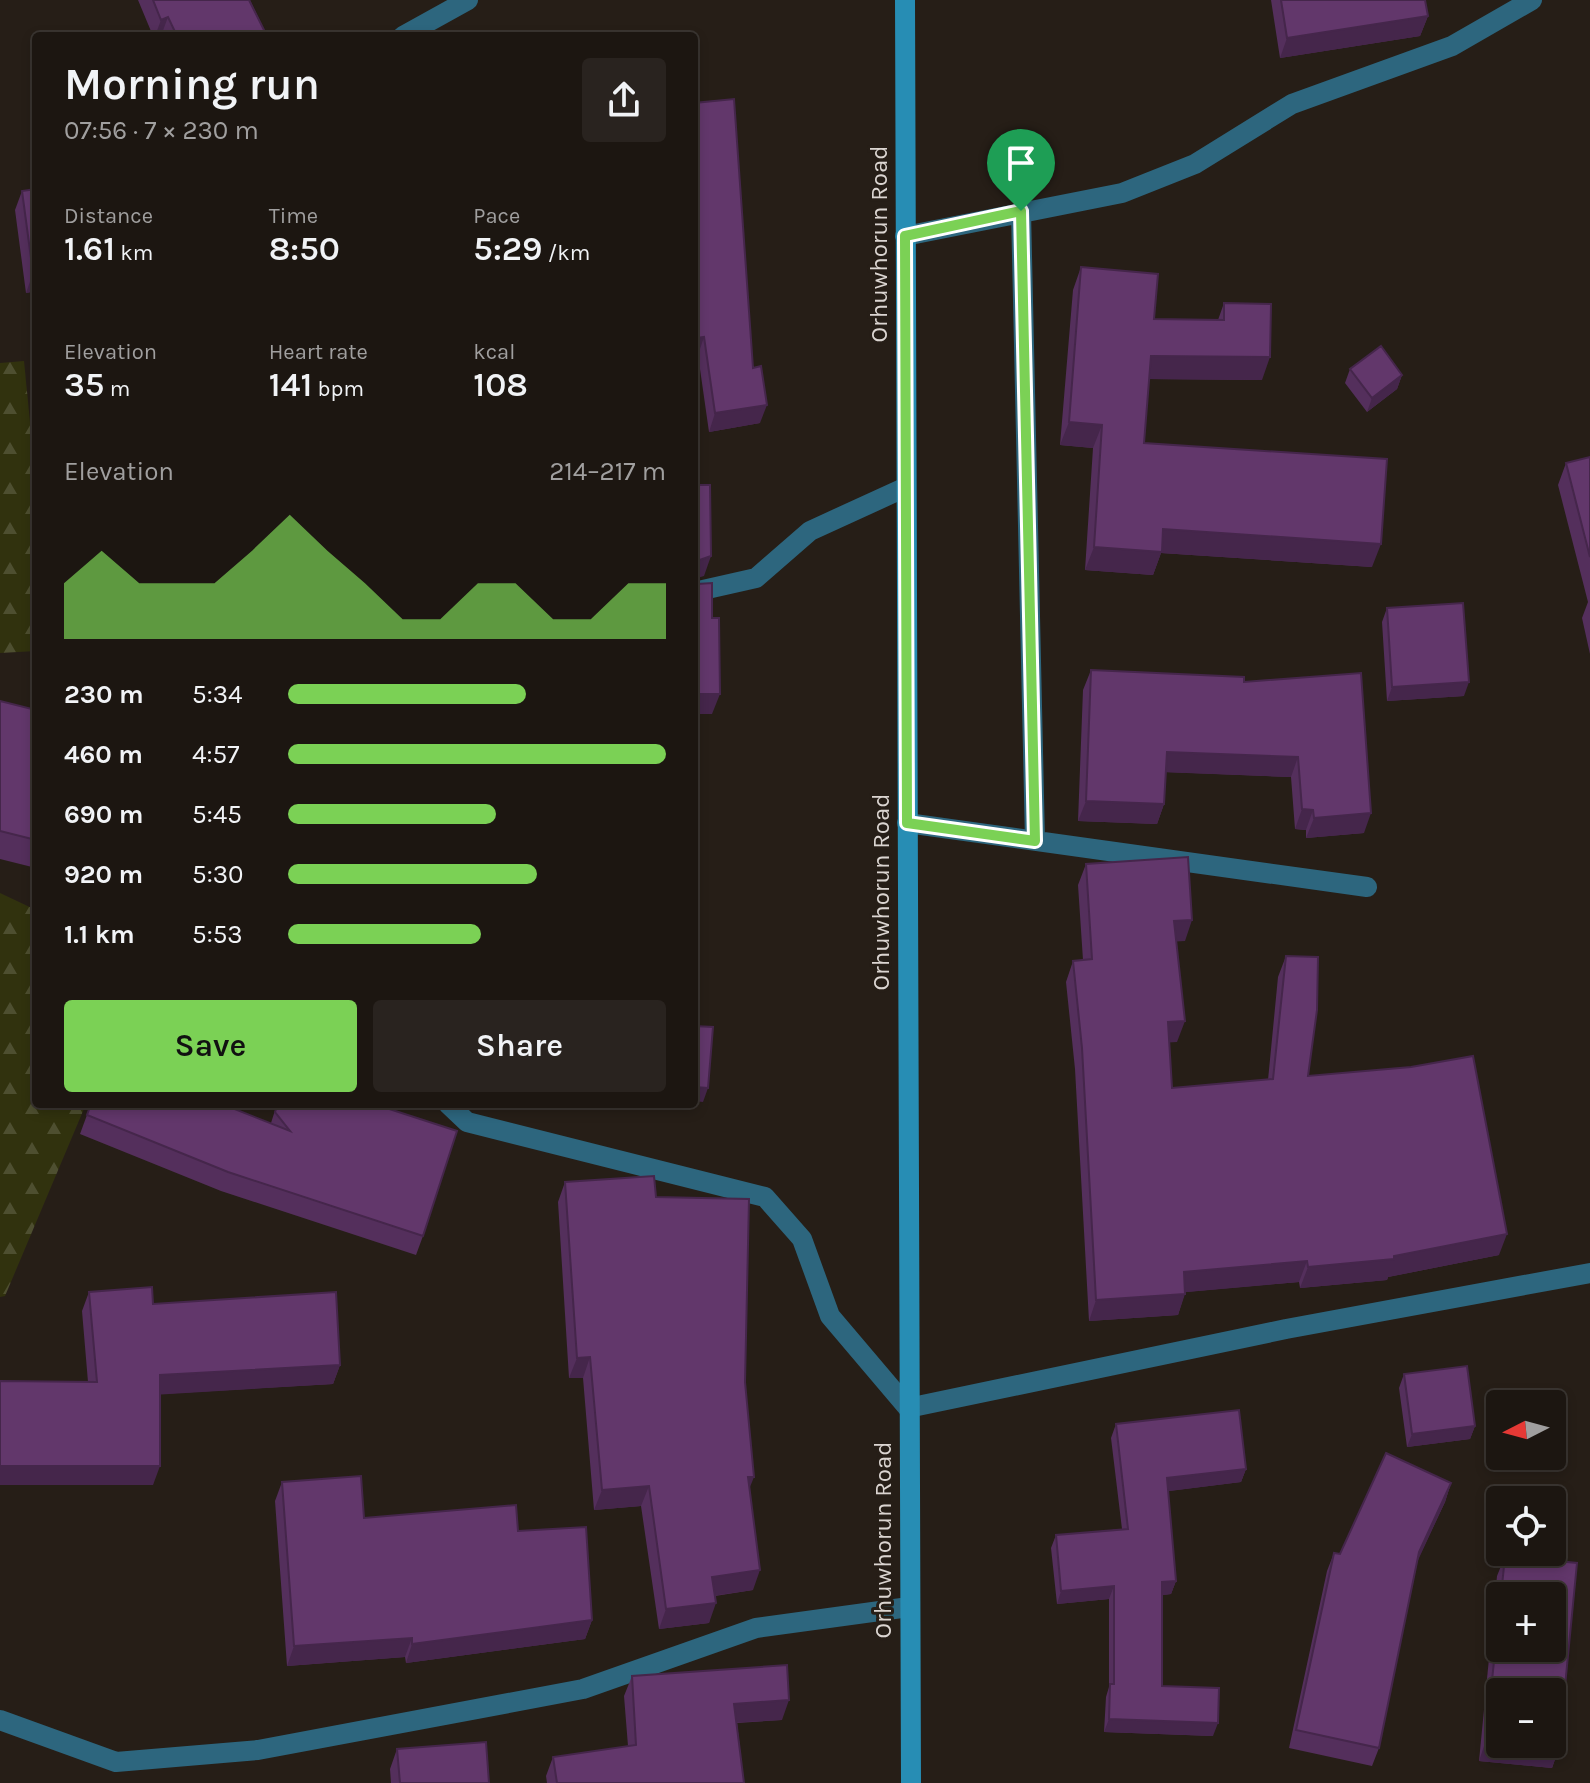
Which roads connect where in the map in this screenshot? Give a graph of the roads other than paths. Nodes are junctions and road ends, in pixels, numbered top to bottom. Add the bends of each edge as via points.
1 (468, 0) edge
2 (905, 0) edge
3 (1532, 0) edge
4 (410, 32) edge
5 (1021, 211) junction
6 (905, 236) junction
7 (906, 487) junction
8 (698, 591) edge
9 (907, 823) junction
10 (1035, 841) junction
11 (1367, 887) dead end
12 (452, 1108) edge
13 (1590, 1273) edge
14 (908, 1408) junction
15 (909, 1607) junction
16 (0, 1720) edge
17 (911, 1783) edge

1 - 4 street
2 - 6 street, Orhuwhorun Road
3 - 5 street via 1452,46 1292,104 1195,164 1122,193
5 - 6 street
5 - 10 street
6 - 7 street, Orhuwhorun Road
7 - 8 street via 810,531 756,578
7 - 9 street, Orhuwhorun Road
9 - 10 street
9 - 14 street, Orhuwhorun Road
10 - 11 street
12 - 14 street via 467,1122 765,1197 802,1239 830,1316
13 - 14 street via 1286,1329
14 - 15 street, Orhuwhorun Road
15 - 16 street via 756,1628 583,1689 258,1750 116,1762
15 - 17 street, Orhuwhorun Road

